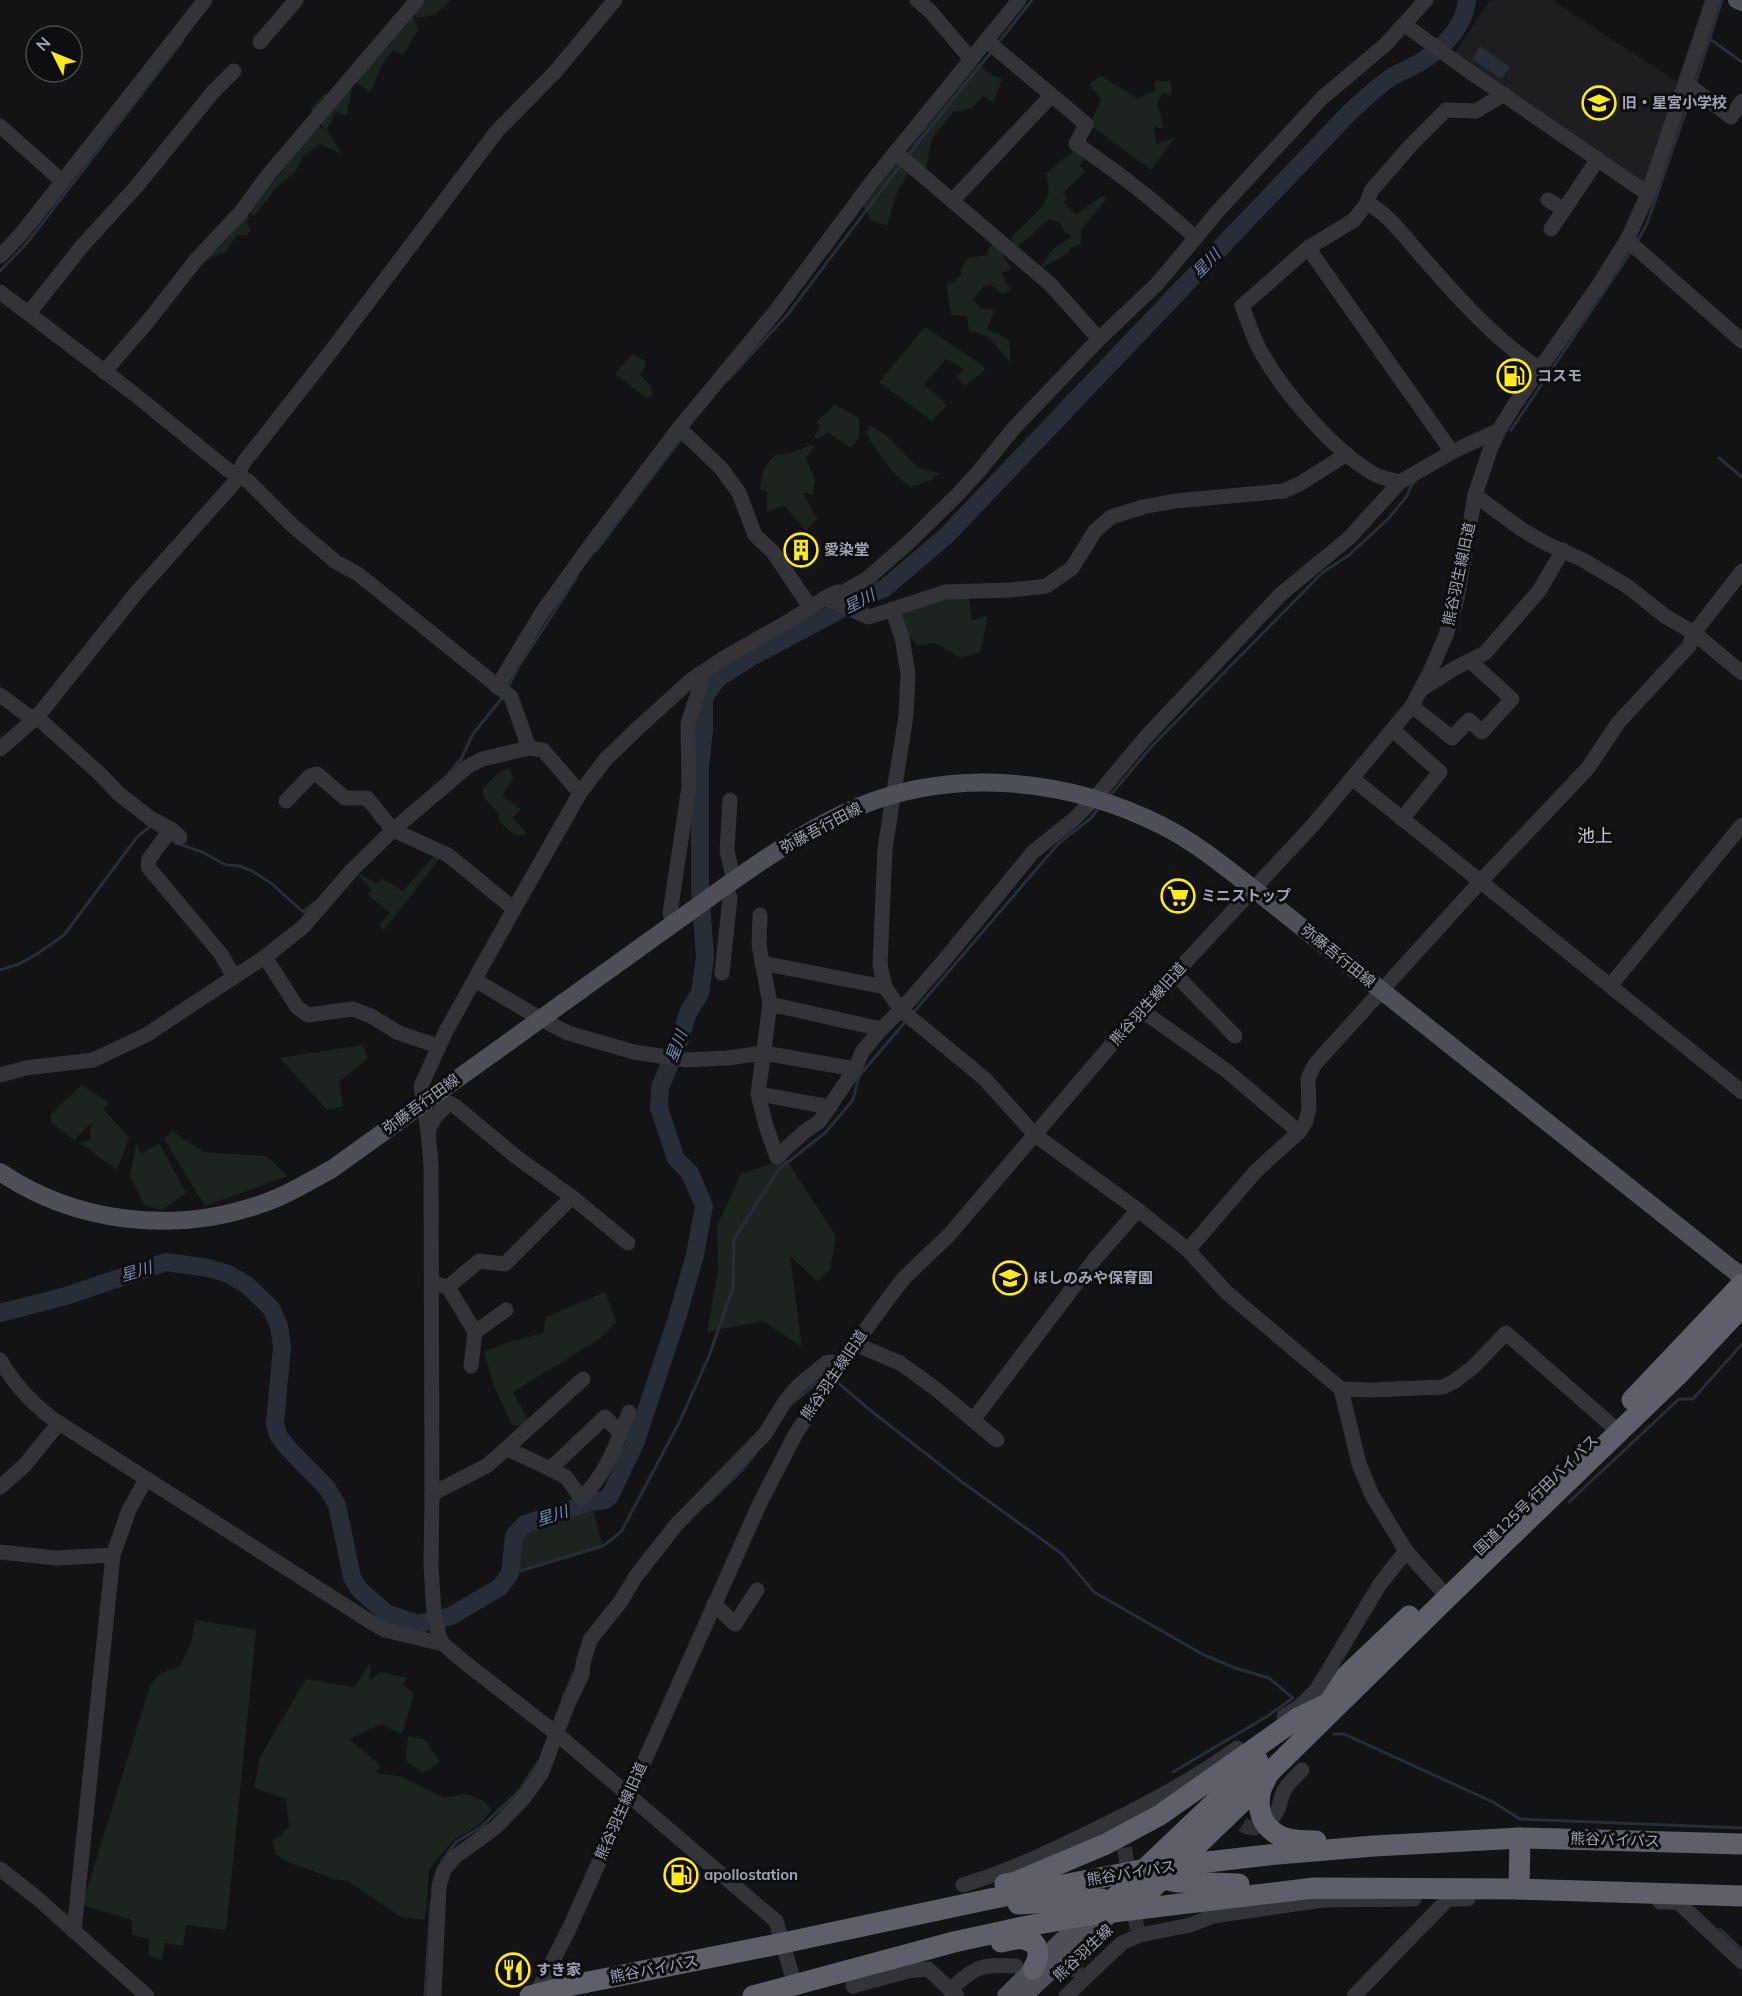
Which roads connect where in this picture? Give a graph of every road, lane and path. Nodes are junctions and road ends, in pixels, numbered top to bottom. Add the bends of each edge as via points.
1 (205, 0) edge
2 (296, 0) edge
3 (417, 0) edge
4 (615, 0) edge
5 (917, 0) edge
6 (1019, 0) edge
7 (1426, 0) edge
8 (1713, 0) edge
9 (1737, 0) edge
10 (1742, 2) edge
11 (1408, 27) junction
12 (987, 41) junction
13 (260, 42) dead end
14 (970, 58) junction
15 (234, 71) dead end
16 (1686, 83) junction
17 (1504, 94) junction
18 (1051, 96) junction
19 (1742, 101) edge
20 (0, 126) edge
21 (895, 152) junction
22 (1598, 159) junction
23 (62, 181) junction
24 (1648, 194) junction
25 (1548, 200) dead end
26 (952, 201) junction
27 (1367, 203) junction
28 (1564, 209) junction
29 (1551, 229) dead end
30 (1197, 238) junction
31 (1632, 245) junction
32 (1308, 248) junction
33 (0, 256) edge
34 (0, 291) edge
35 (29, 313) junction
36 (1099, 339) junction
37 (1742, 341) edge
38 (1540, 369) junction
39 (104, 372) junction
40 (679, 428) junction
41 (1499, 430) junction
42 (1452, 452) junction
43 (1347, 454) junction
44 (237, 475) junction
45 (1400, 482) junction
46 (1476, 495) junction
47 (1563, 550) junction
48 (1742, 571) edge
49 (825, 598) junction
50 (810, 607) junction
51 (892, 609) junction
52 (1694, 633) junction
53 (1470, 661) junction
54 (1742, 673) edge
55 (699, 674) junction
56 (497, 687) junction
57 (1422, 689) junction
58 (0, 695) edge
59 (1412, 705) junction
60 (37, 717) junction
61 (1393, 730) junction
62 (529, 748) junction
63 (0, 749) edge
64 (1353, 779) junction
65 (580, 793) junction
66 (893, 795) junction
67 (1095, 798) junction
68 (730, 800) dead end
69 (286, 801) dead end
70 (1402, 819) junction
71 (1742, 825) edge
72 (393, 830) junction
73 (1480, 882) junction
74 (726, 885) junction
75 (1255, 890) junction
76 (514, 909) junction
77 (759, 915) dead end
78 (676, 921) junction
79 (265, 957) junction
80 (762, 963) junction
81 (722, 973) dead end
82 (1174, 973) junction
83 (234, 978) junction
84 (475, 980) junction
85 (1610, 986) junction
86 (885, 987) junction
87 (1383, 992) junction
88 (770, 1004) junction
89 (901, 1010) junction
90 (1141, 1010) junction
91 (540, 1019) junction
92 (881, 1029) junction
93 (1235, 1036) dead end
94 (438, 1046) junction
95 (764, 1053) junction
96 (855, 1069) junction
97 (0, 1075) edge
98 (1742, 1092) edge
99 (758, 1094) junction
100 (423, 1103) junction
101 (830, 1107) junction
102 (428, 1131) junction
103 (1299, 1132) junction
104 (1035, 1135) junction
105 (0, 1172) edge
106 (572, 1197) junction
107 (1138, 1210) junction
108 (628, 1243) dead end
109 (1188, 1250) junction
110 (1742, 1277) edge
111 (432, 1283) junction
112 (1742, 1284) edge
113 (448, 1287) junction
114 (1742, 1307) edge
115 (506, 1310) dead end
116 (475, 1332) junction
117 (855, 1344) junction
118 (0, 1360) edge
119 (471, 1366) dead end
120 (836, 1372) junction
121 (584, 1378) dead end
122 (1341, 1389) junction
123 (629, 1412) dead end
124 (973, 1420) junction
125 (59, 1423) junction
126 (1610, 1424) junction
127 (621, 1434) junction
128 (997, 1440) dead end
129 (508, 1449) junction
130 (550, 1469) junction
131 (146, 1479) junction
132 (0, 1487) edge
133 (432, 1494) junction
134 (1406, 1551) junction
135 (0, 1552) edge
136 (113, 1555) junction
137 (1439, 1588) junction
138 (757, 1590) dead end
139 (714, 1604) junction
140 (441, 1640) junction
141 (1353, 1692) junction
142 (1329, 1703) junction
143 (554, 1732) junction
144 (1302, 1770) dead end
145 (1271, 1771) junction
146 (628, 1794) junction
147 (1271, 1819) dead end
148 (1520, 1838) junction
149 (1742, 1844) edge
150 (1374, 1846) junction
151 (0, 1869) edge
152 (1162, 1871) junction
153 (963, 1885) dead end
154 (1314, 1888) junction
155 (1519, 1889) junction
156 (1742, 1896) edge
157 (990, 1899) junction
158 (1448, 1899) junction
159 (953, 1906) junction
160 (1116, 1913) junction
161 (1088, 1915) junction
162 (1213, 1916) junction
163 (74, 1931) junction
164 (954, 1942) junction
165 (783, 1943) junction
166 (1742, 1962) edge
167 (1024, 1968) junction
168 (793, 1991) edge
169 (859, 1991) edge
170 (948, 1992) edge
171 (147, 1996) edge
172 (434, 1996) edge
173 (534, 1996) edge
174 (753, 1996) edge
175 (1006, 1996) edge
176 (1023, 1996) edge
177 (1036, 1996) edge
178 (1057, 1996) edge
179 (1066, 1996) edge
180 (1353, 1996) edge

1 - 23 street
2 - 13 street
3 - 39 street
4 - 44 street via 556,71 497,131
5 - 14 street
6 - 12 street
7 - 11 street
8 - 16 street, 熊谷羽生線旧道
9 - 10 main road
11 - 17 street
11 - 30 street via 1322,98
12 - 14 street
12 - 18 street
14 - 21 street
15 - 35 street
16 - 19 street via 1731,117
16 - 24 street, 熊谷羽生線旧道
17 - 22 street
17 - 27 street via 1476,111 1446,110 1371,191
18 - 26 street
18 - 30 street via 1086,124 1076,144
20 - 23 street
21 - 26 street
21 - 40 street via 775,312
22 - 24 street
22 - 28 street
23 - 33 street
24 - 31 street, 熊谷羽生線旧道
25 - 28 street
26 - 36 street via 1050,284
27 - 32 street via 1354,220
27 - 38 street via 1390,219 1477,316 1522,358
28 - 29 street
30 - 36 street via 1157,284
31 - 37 street
31 - 38 street, 熊谷羽生線旧道
32 - 42 street
32 - 43 street via 1242,306 1262,355 1289,395
34 - 35 street
35 - 39 street
36 - 49 street via 1014,428 980,471 908,543 868,578
38 - 41 street, 熊谷羽生線旧道
39 - 44 street
40 - 50 street via 721,468 739,493 755,535 773,552
40 - 56 street via 541,614
41 - 42 street
41 - 46 street, 熊谷羽生線旧道
42 - 45 street
43 - 45 street via 1375,475
43 - 51 street via 1287,496 1174,501 1111,517 1095,531 1072,568 1046,586 945,592
44 - 56 street via 336,562 358,574
44 - 60 street
45 - 67 street via 1349,538 1281,594 1145,738
46 - 47 street via 1521,529
46 - 57 street, 熊谷羽生線旧道 via 1457,599
47 - 52 street via 1627,586
47 - 53 street via 1539,591 1485,654
48 - 52 street
49 - 50 street
49 - 51 street via 869,617
50 - 55 street
51 - 66 street via 902,637 908,674 906,716
52 - 54 street
52 - 73 street via 1689,646 1618,723 1588,768
53 - 57 street
53 - 59 street via 1512,699 1482,732 1469,720 1452,738
55 - 65 street via 605,760
55 - 78 street via 701,684 688,723 689,787 670,913
56 - 62 street via 511,697
57 - 59 street, 熊谷羽生線旧道
58 - 60 street via 27,716
59 - 61 street, 熊谷羽生線旧道
60 - 63 street
60 - 83 street via 119,794 176,833 149,859 148,867 221,954
61 - 64 street, 熊谷羽生線旧道
61 - 70 street via 1440,772
62 - 65 street via 543,750
62 - 72 street via 482,759 467,767
64 - 70 street
64 - 75 street, 熊谷羽生線旧道
65 - 76 street
66 - 67 main road, 弥藤吾行田線 via 956,784 992,783 1026,784
66 - 74 main road, 弥藤吾行田線 via 832,819
66 - 86 street via 882,902 880,965
67 - 75 main road, 弥藤吾行田線 via 1163,826
67 - 89 street via 1033,852
68 - 74 street
69 - 72 street via 310,776 317,774 345,798 367,798
70 - 73 street
71 - 85 street
72 - 76 street via 448,855
72 - 79 street via 303,927
73 - 85 street
73 - 87 street
74 - 78 main road, 弥藤吾行田線
74 - 81 street via 730,898
75 - 82 street, 熊谷羽生線旧道
75 - 87 main road, 弥藤吾行田線
76 - 84 street
77 - 80 street
78 - 91 main road, 弥藤吾行田線
79 - 83 street
79 - 94 street via 297,1007 308,1015 353,1009 399,1033
80 - 86 street
80 - 88 street
82 - 90 street, 熊谷羽生線旧道
82 - 93 street
83 - 97 street via 146,1035 93,1060
84 - 91 street
84 - 94 street
85 - 98 street
86 - 89 street
87 - 103 street via 1315,1064 1308,1078 1309,1109
87 - 110 main road, 弥藤吾行田線
88 - 92 street
88 - 95 street
89 - 92 street
89 - 104 street via 985,1079
90 - 103 street via 1227,1071
90 - 104 street, 熊谷羽生線旧道
91 - 95 street via 568,1033 634,1052 686,1060
91 - 100 main road, 弥藤吾行田線
92 - 96 street via 862,1052
94 - 100 street via 421,1086
95 - 96 street
95 - 99 street
96 - 101 street
99 - 101 street
99 - 101 street via 777,1156 819,1122
100 - 102 street
100 - 105 main road, 弥藤吾行田線 via 332,1169 259,1205 220,1216 148,1221 95,1213 55,1200
102 - 106 street via 448,1103
102 - 111 street
103 - 109 street via 1256,1171
104 - 107 street
104 - 117 street, 熊谷羽生線旧道 via 949,1234 905,1277
106 - 108 street
106 - 113 street via 505,1264 479,1262
107 - 109 street
107 - 124 street via 1094,1260
109 - 122 street via 1226,1292
111 - 113 street
111 - 133 street
112 - 126 highway, 国道125号 行田バイパス
113 - 116 street
114 - 141 highway, 国道125号 行田バイパス via 1670,1383
115 - 116 street
116 - 119 street
117 - 120 street, 熊谷羽生線旧道
117 - 124 street via 900,1363
118 - 125 street via 29,1398
120 - 139 street, 熊谷羽生線旧道 via 795,1435
120 - 143 street via 826,1363 798,1386 765,1434 676,1525 636,1576 590,1640 582,1675
121 - 129 street
122 - 126 street via 1443,1387 1473,1367 1506,1334
122 - 134 street via 1359,1464 1372,1495
123 - 127 street
124 - 128 street
125 - 131 street
125 - 132 street via 24,1466
126 - 137 highway, 国道125号 行田バイパス
127 - 130 street via 605,1417
127 - 130 street via 591,1490 581,1498 566,1477
129 - 130 street
129 - 133 street via 488,1465
131 - 136 street via 129,1510
131 - 140 street via 385,1630
133 - 140 street via 434,1614
134 - 137 street
134 - 153 street via 1380,1584 1317,1689 1299,1707 1178,1786 1124,1816 997,1875
135 - 136 street via 56,1558
136 - 163 street
137 - 142 highway, 国道125号 行田バイパス via 1346,1676
138 - 139 street via 735,1624
139 - 146 street, 熊谷羽生線旧道
140 - 143 street
141 - 142 highway, 国道125号 行田バイパス
141 - 145 highway, 国道125号 行田バイパス
142 - 152 highway, 国道125号 行田バイパス via 1256,1763
142 - 159 highway via 1298,1718 1160,1815 1106,1844 1016,1882 976,1891
143 - 146 street
143 - 172 street via 541,1774 523,1799 444,1870 439,1886
144 - 147 street via 1287,1786 1281,1806
145 - 150 highway via 1259,1794 1260,1813 1276,1834 1305,1841 1334,1839
145 - 152 highway, 国道125号 行田バイパス via 1239,1805
146 - 165 street via 776,1921
146 - 173 street, 熊谷羽生線旧道 via 569,1929
148 - 149 highway, 熊谷バイパス
148 - 150 highway, 熊谷バイパス
148 - 155 highway
150 - 152 highway, 熊谷バイパス via 1268,1855
151 - 163 street
152 - 154 highway via 1216,1885 1280,1883
152 - 157 highway, 熊谷バイパス
152 - 160 highway, 国道125号 行田バイパス
154 - 155 highway
154 - 160 highway
155 - 156 highway
157 - 159 highway, 熊谷バイパス
157 - 160 highway via 1015,1904 1102,1899
158 - 162 street via 1323,1900
158 - 166 street via 1678,1902
158 - 180 street
159 - 165 highway, 熊谷バイパス
160 - 161 highway, 国道125号 行田バイパス
160 - 176 main road
160 - 177 main road, 熊谷羽生線 via 1066,1971
161 - 164 highway
161 - 167 main road, 熊谷羽生線
162 - 178 street via 1137,1929 1118,1938
162 - 179 street via 1122,1943
163 - 171 street
164 - 167 highway via 982,1946 1020,1938 1028,1940 1034,1944 1038,1960
164 - 168 highway
165 - 168 street
165 - 173 highway, 熊谷バイパス
167 - 170 street via 979,1967
167 - 175 main road, 熊谷羽生線
168 - 169 street via 847,1981
168 - 174 highway
169 - 170 street via 908,1971 928,1969

